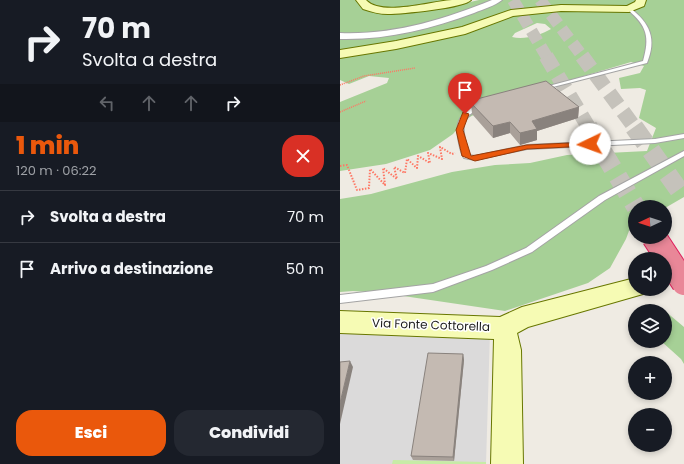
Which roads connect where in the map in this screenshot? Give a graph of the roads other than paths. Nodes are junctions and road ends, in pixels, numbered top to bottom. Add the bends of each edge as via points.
1 (361, 0) edge
2 (466, 0) edge
3 (498, 0) edge
4 (641, 0) edge
5 (629, 9) junction
6 (340, 36) edge
7 (340, 54) edge
8 (535, 91) edge
9 (486, 105) edge
10 (684, 136) edge
11 (684, 153) edge
12 (659, 244) edge
13 (684, 274) edge
14 (672, 277) edge
15 (684, 283) edge
16 (628, 289) edge
17 (340, 300) edge
18 (340, 322) edge
19 (502, 328) junction
20 (506, 464) edge

1 - 2 street via 368,7 387,10 436,6
3 - 6 street via 450,18 409,29 369,36
4 - 5 street via 640,4
5 - 7 street via 561,8 511,13 465,30
5 - 8 lane via 646,25 649,32 645,62
9 - 10 lane via 471,109 462,119 460,130 466,156 475,158 527,147 655,141
11 - 17 lane via 602,198 530,250 489,268 433,288
12 - 15 highway, bridge
13 - 14 street
16 - 19 street, Via Fonte Cottorella via 528,316
18 - 19 street, Via Fonte Cottorella
19 - 20 street via 508,338

